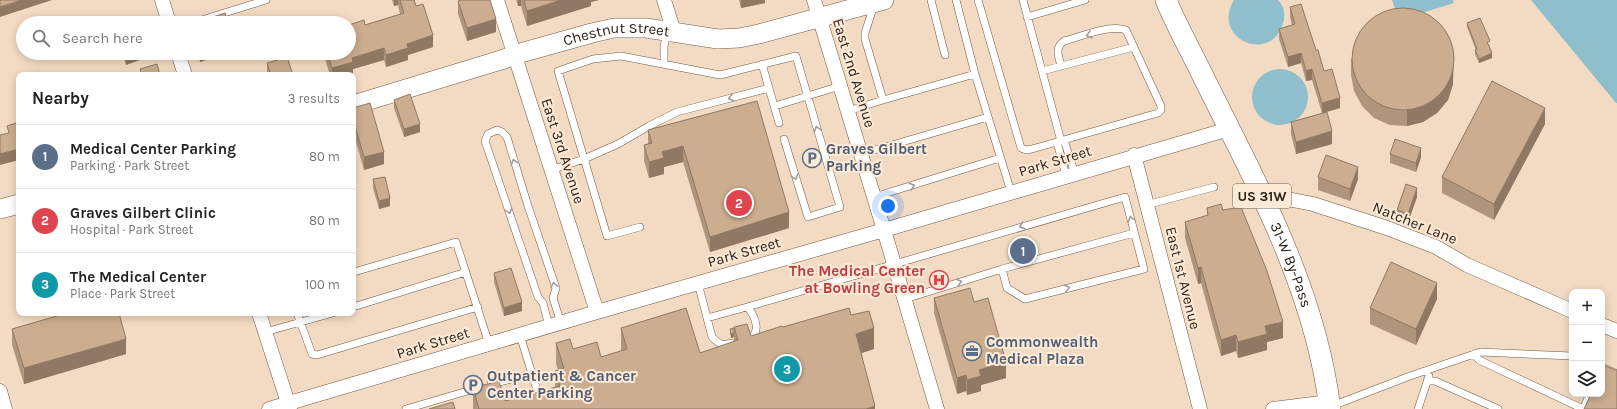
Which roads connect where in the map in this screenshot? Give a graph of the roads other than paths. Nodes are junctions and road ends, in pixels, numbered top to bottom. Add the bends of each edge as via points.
1 (162, 0) edge
2 (266, 0) edge
3 (497, 0) edge
4 (664, 0) edge
5 (814, 0) edge
6 (931, 0) edge
7 (956, 0) edge
8 (978, 0) edge
9 (1023, 0) edge
10 (1085, 0) edge
11 (1166, 0) edge
12 (880, 1) edge
13 (167, 16) edge
14 (215, 16) edge
15 (820, 18) junction
16 (1027, 18) junction
17 (670, 32) junction
18 (1134, 47) junction
19 (514, 55) junction
20 (945, 55) dead end
21 (180, 60) edge
22 (664, 64) junction
23 (762, 64) junction
24 (1061, 66) junction
25 (1042, 71) junction
26 (184, 72) edge
27 (975, 74) junction
28 (840, 86) junction
29 (769, 88) junction
30 (808, 96) junction
31 (883, 100) junction
32 (356, 104) edge
33 (775, 106) junction
34 (848, 111) junction
35 (988, 117) junction
36 (779, 123) dead end
37 (1229, 128) junction
38 (784, 139) dead end
39 (1061, 141) junction
40 (861, 154) junction
41 (1134, 156) junction
42 (1000, 158) junction
43 (584, 159) junction
44 (551, 170) junction
45 (1070, 175) junction
46 (1214, 187) dead end
47 (1011, 192) junction
48 (1261, 194) junction
49 (874, 197) junction
50 (16, 205) edge
51 (1146, 205) junction
52 (0, 209) edge
53 (640, 227) dead end
54 (884, 230) junction
55 (1134, 233) junction
56 (894, 264) junction
57 (1002, 269) junction
58 (356, 271) edge
59 (466, 272) junction
60 (698, 283) junction
61 (905, 299) junction
62 (356, 306) edge
63 (478, 307) junction
64 (747, 307) junction
65 (1569, 310) edge
66 (597, 312) junction
67 (260, 316) edge
68 (298, 316) edge
69 (323, 316) edge
70 (707, 318) junction
71 (300, 323) junction
72 (555, 324) junction
73 (1605, 326) edge
74 (1617, 331) edge
75 (265, 332) junction
76 (520, 335) junction
77 (489, 344) junction
78 (1474, 354) junction
79 (1569, 356) edge
80 (1432, 368) junction
81 (1605, 369) edge
82 (532, 374) junction
83 (1617, 374) edge
84 (1427, 380) junction
85 (0, 391) edge
86 (1589, 397) edge
87 (533, 402) edge
88 (289, 406) edge
89 (1330, 406) edge
90 (5, 409) edge
91 (269, 409) edge
92 (406, 409) edge
93 (937, 409) edge
94 (1200, 409) edge
95 (1273, 409) edge
96 (1418, 409) edge
97 (1498, 409) edge
98 (1583, 409) edge

1 - 13 street
2 - 14 lane
3 - 19 street, East 3rd Avenue
4 - 17 street
5 - 15 street, East 2nd Avenue
6 - 20 lane
7 - 27 lane
8 - 39 lane via 1021,148 1032,149
9 - 16 lane
10 - 16 lane
11 - 37 main road, 31-W By-Pass / US 31W
12 - 15 street, Chestnut Street
12 - 31 lane via 865,32 865,38
15 - 17 street, Chestnut Street via 759,34 728,39
15 - 28 street, East 2nd Avenue
16 - 25 lane
17 - 19 street, Chestnut Street via 636,27 614,28
17 - 22 lane via 664,47
18 - 24 lane
18 -> 24 lane via 1126,30 1112,28 1064,41 1057,50
18 - 39 lane via 1161,110
19 - 32 street, Chestnut Street
19 - 44 street, East 3rd Avenue
21 - 26 street
22 - 23 lane via 720,75
22 - 43 lane via 621,56 593,59 558,70
23 - 29 lane
23 - 30 lane via 796,56
24 - 25 lane
25 - 39 lane
27 - 31 lane
27 - 35 lane
28 - 30 lane
28 - 34 street, East 2nd Avenue
29 - 33 lane
29 -> 43 lane via 677,112
30 - 33 lane
38 -> 30 lane via 808,217 840,207
31 - 34 lane
33 - 36 lane
34 - 40 street, East 2nd Avenue
35 - 40 lane
35 - 42 lane
37 - 41 street, Park Street
37 - 48 main road, 31-W By-Pass / US 31W
39 - 45 lane
40 - 49 street, East 2nd Avenue
41 - 45 street, Park Street
41 - 51 street, East 1st Avenue
42 - 47 lane
49 -> 42 lane
43 - 44 lane
43 - 53 lane via 607,236
44 - 66 street, East 3rd Avenue
45 - 47 street, Park Street
46 - 51 lane
47 - 54 street, Park Street
48 - 65 street, Natcher Lane via 1313,204 1387,228
48 - 89 main road, 31-W By-Pass / US 31W via 1291,262 1308,310 1320,353
49 - 54 street, East 2nd Avenue
50 - 52 street
51 - 94 street, East 1st Avenue
54 - 56 street, East 2nd Avenue
54 - 60 street, Park Street
55 -> 56 lane via 1125,196
55 - 57 lane
57 -> 55 lane via 1007,288 1025,299 1144,269
56 - 61 street, East 2nd Avenue
56 - 64 lane
61 -> 57 lane
58 - 59 lane via 456,242
59 - 62 lane
59 - 63 lane
60 - 66 street, Park Street
60 - 70 lane
61 - 93 street, East 2nd Avenue
63 - 71 lane via 317,355 312,354
63 - 77 lane
64 - 70 lane
64 - 70 lane via 757,324 756,333 751,338 724,345 718,343 712,337
66 - 72 street, Park Street
67 - 75 street
68 - 71 lane
69 - 71 lane
71 - 75 lane
72 -> 72 lane via 553,298 556,288 507,137 497,130 488,134 485,141 538,296
72 - 76 street, Park Street
73 - 74 street
75 - 88 street
76 - 77 street, Park Street
76 - 82 lane
77 - 88 street, Park Street
78 - 79 lane via 1480,352
78 - 80 lane
78 - 98 lane via 1478,360
80 - 84 lane
80 - 89 lane
81 - 83 lane
82 - 87 lane via 540,400
82 - 92 lane
84 - 96 lane
84 - 97 lane via 1435,381
85 - 90 street
86 - 98 lane
88 - 91 street, Park Street
89 - 95 street

